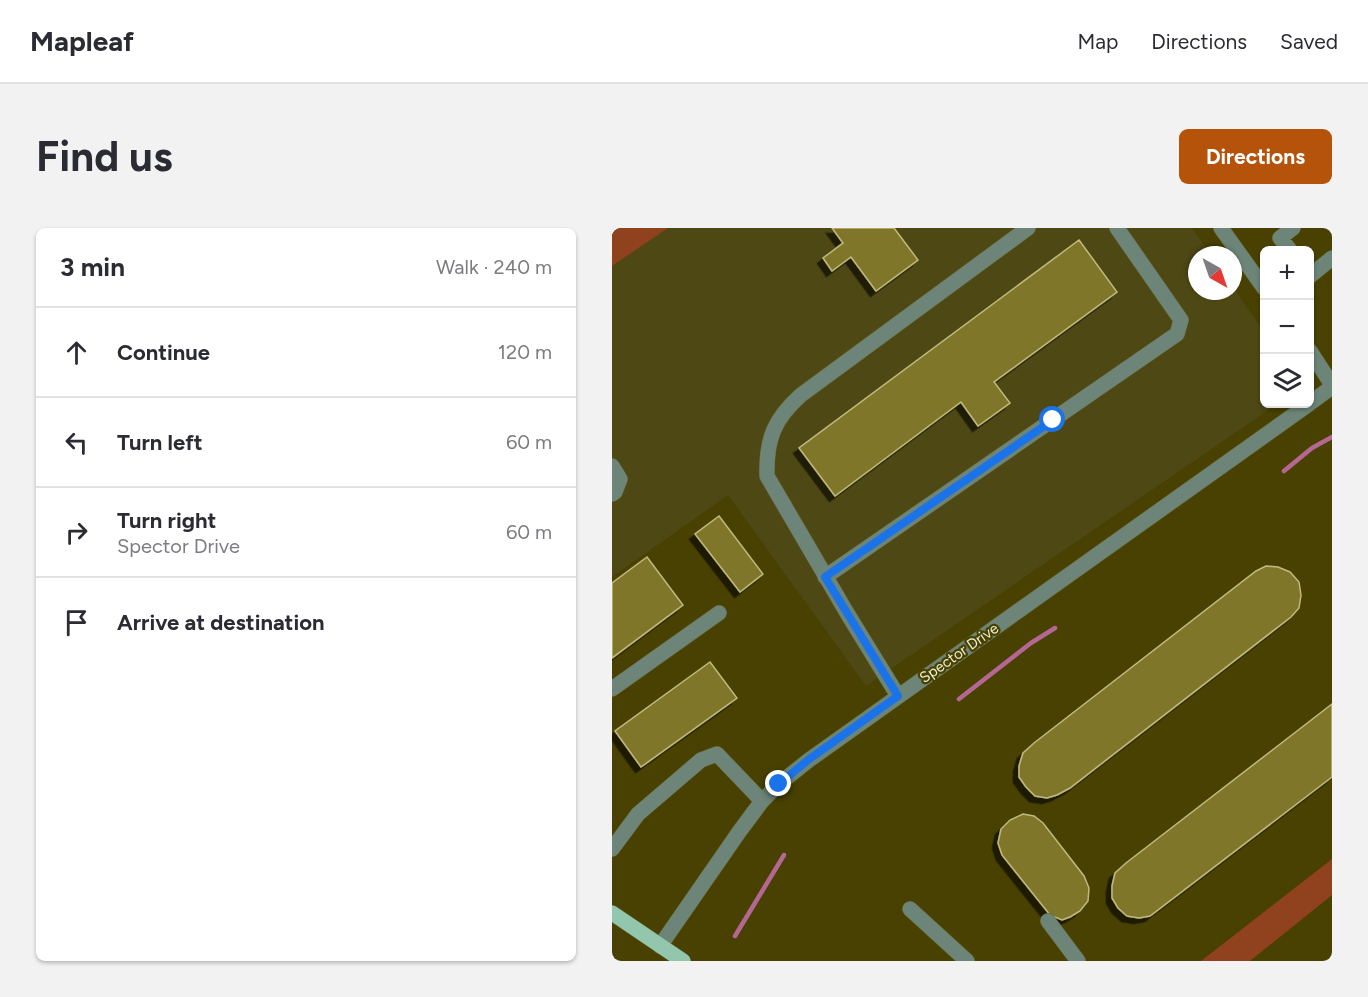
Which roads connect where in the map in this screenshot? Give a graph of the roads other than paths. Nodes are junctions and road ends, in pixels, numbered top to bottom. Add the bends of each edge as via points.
1 (1028, 228) edge
2 (1117, 228) edge
3 (1221, 228) edge
4 (1282, 231) edge
5 (1288, 246) edge
6 (1332, 258) edge
7 (1314, 273) edge
8 (1260, 282) edge
9 (1312, 354) edge
10 (1332, 386) edge
11 (1314, 399) edge
12 (1302, 408) edge
13 (612, 466) edge
14 (612, 494) edge
15 (825, 577) junction
16 (719, 613) dead end
17 (612, 689) edge
18 (898, 696) junction
19 (762, 801) junction
20 (612, 849) edge
21 (910, 909) dead end
22 (612, 913) edge
23 (1048, 921) dead end
24 (660, 946) junction
25 (683, 961) edge
26 (967, 961) edge
27 (1078, 961) edge

1 - 15 street via 801,395 776,422 766,460 767,476
2 - 15 street via 1181,320 1177,334
3 - 8 street
4 - 5 street
6 - 7 street
9 - 10 street
10 - 11 street, Spector Drive
12 - 18 street, Spector Drive
13 - 14 street via 620,479
15 - 18 street
16 - 17 street
18 - 19 street, Spector Drive via 808,760
19 - 20 street via 717,754 701,760 638,814
19 - 24 street, Spector Drive
21 - 26 street
22 - 24 main road
23 - 27 street
24 - 25 main road

